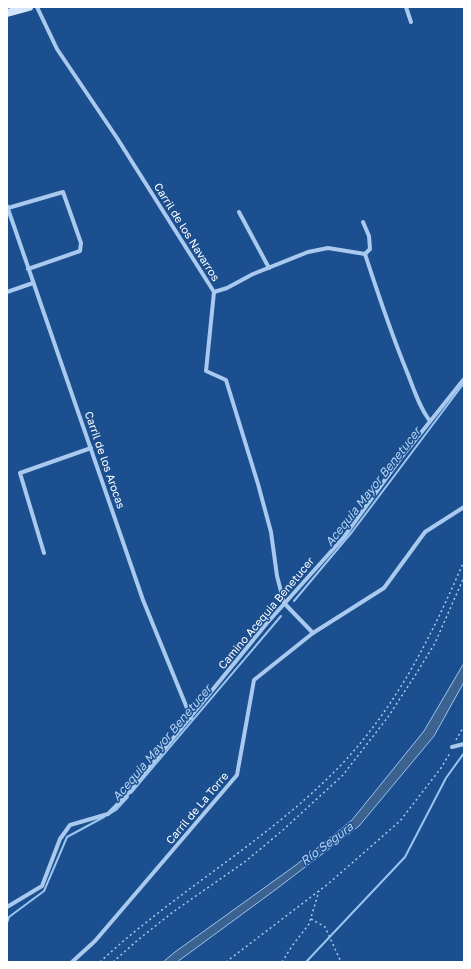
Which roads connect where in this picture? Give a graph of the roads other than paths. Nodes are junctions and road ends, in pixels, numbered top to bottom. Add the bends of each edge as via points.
1 (29, 7) edge
2 (37, 7) edge
3 (406, 7) edge
4 (12, 10) edge
5 (411, 22) dead end
6 (7, 207) edge
7 (240, 212) dead end
8 (363, 222) dead end
9 (365, 254) junction
10 (269, 268) junction
11 (28, 269) junction
12 (33, 283) junction
13 (7, 292) edge
14 (214, 292) junction
15 (464, 378) edge
16 (430, 421) junction
17 (91, 448) junction
18 (464, 507) edge
19 (44, 553) dead end
20 (284, 603) junction
21 (313, 633) junction
22 (191, 718) junction
23 (464, 744) edge
24 (452, 747) road end
25 (7, 907) edge
26 (72, 962) edge

1 - 4 main road
2 - 14 street, Carril de los Navarros via 57,49 117,138
3 - 5 street
6 - 11 street, Carril de los Arocas
6 - 11 street via 62,192 81,243 80,251
7 - 10 street
8 - 9 street via 369,236 370,249
9 - 10 street via 328,248 308,252
9 - 16 street via 396,345 423,412
10 - 14 street
11 - 12 street, Carril de los Arocas
12 - 13 street
12 - 17 street, Carril de los Arocas
14 - 20 street, Carril de los Navarros via 206,371 226,380 272,532 277,576
15 - 16 street, Camino Acequia Benetucer
16 - 20 street, Camino Acequia Benetucer via 344,537
17 - 19 street via 20,473
17 - 22 street, Carril de los Arocas via 143,600
18 - 21 street, Carril de La Torre via 425,532 384,588
20 - 21 street, Carril de los Navarros
20 - 22 street, Camino Acequia Benetucer
21 - 26 street, Carril de La Torre via 254,680 237,775 95,941
22 - 25 street, Camino Acequia Benetucer via 108,814 70,825 60,839 42,886
23 - 24 street

